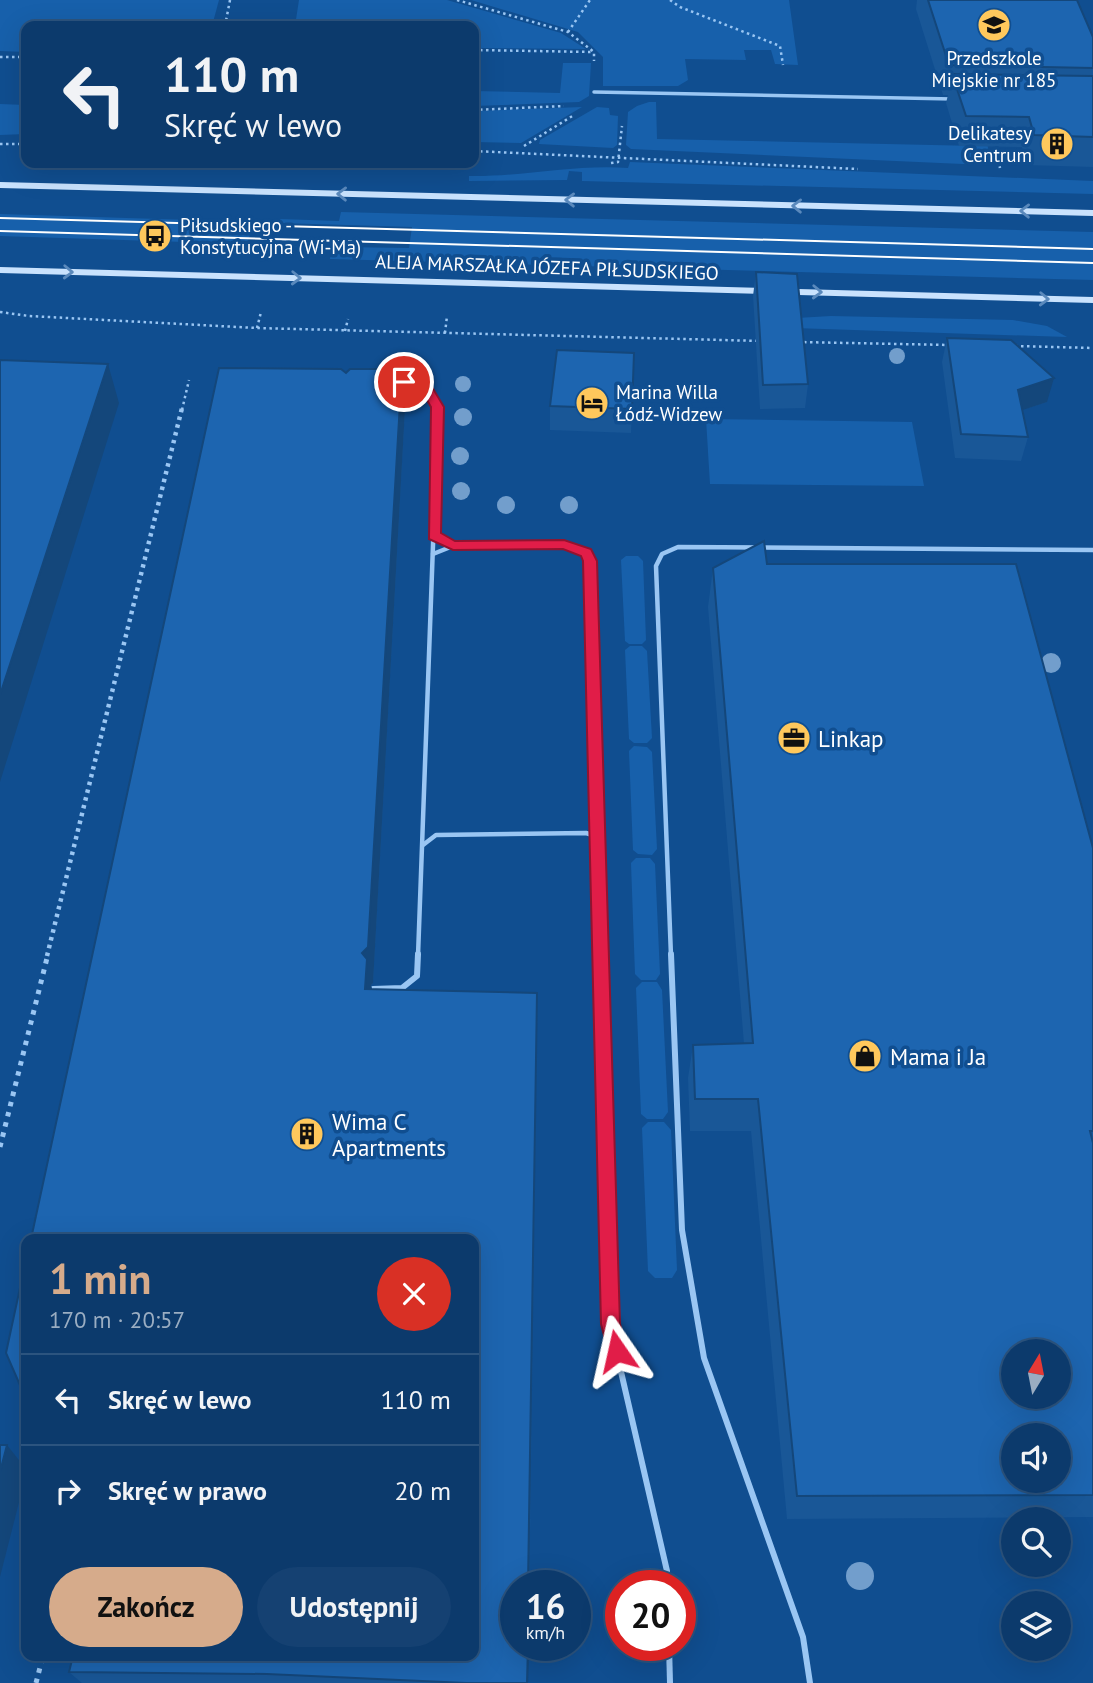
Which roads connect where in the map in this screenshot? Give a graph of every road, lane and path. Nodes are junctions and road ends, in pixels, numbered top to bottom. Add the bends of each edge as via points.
1 (230, 0) edge
2 (457, 0) edge
3 (590, 0) edge
4 (670, 0) edge
5 (226, 21) edge
6 (568, 32) junction
7 (479, 50) edge
8 (594, 52) junction
9 (0, 57) edge
10 (21, 57) edge
11 (594, 92) junction
12 (788, 96) junction
13 (964, 99) edge
14 (588, 104) junction
15 (479, 110) edge
16 (0, 144) edge
17 (21, 144) edge
18 (524, 146) dead end
19 (479, 151) edge
20 (863, 169) dead end
21 (0, 185) edge
22 (1093, 213) edge
23 (269, 215) dead end
24 (258, 250) dead end
25 (0, 270) edge
26 (1093, 300) edge
27 (262, 309) dead end
28 (0, 312) edge
29 (447, 314) dead end
30 (348, 319) dead end
31 (257, 328) junction
32 (345, 331) junction
33 (445, 333) junction
34 (766, 341) edge
35 (793, 341) edge
36 (958, 345) edge
37 (1012, 346) edge
38 (1093, 348) edge
39 (188, 380) dead end
40 (391, 380) edge
41 (434, 536) junction
42 (453, 546) junction
43 (1093, 550) edge
44 (433, 554) junction
45 (598, 826) junction
46 (424, 831) junction
47 (586, 833) junction
48 (436, 835) junction
49 (599, 837) junction
50 (423, 845) junction
51 (373, 989) edge
52 (0, 1147) edge
53 (18, 1488) dead end
54 (21, 1497) edge
55 (667, 1570) edge
56 (42, 1661) edge
57 (669, 1661) edge
58 (36, 1683) edge
59 (670, 1683) edge
60 (810, 1683) edge

1 - 5 path
2 - 6 path
3 - 6 path
4 - 12 path via 780,46
6 - 8 path
7 - 8 path
8 - 11 path
9 - 10 path
11 - 12 lane
11 - 14 path
12 - 13 lane
14 - 15 path
14 - 18 path
16 - 17 path
19 - 20 path
22 -> 21 main road
23 - 24 path
25 -> 26 main road, ALEJA MARSZAŁKA JÓZEFA PIŁSUDSKIEGO
27 - 31 path
28 - 31 path
29 - 33 path
30 - 32 path
31 - 32 path
32 - 33 path
33 - 34 path
35 - 36 path
37 - 38 path
39 - 52 path
40 - 41 lane via 428,390 438,407
41 - 42 lane
41 - 44 lane
42 - 44 lane
42 - 45 lane via 564,545 586,552 590,561
43 - 60 lane via 678,547 662,554 656,566 682,1230 704,1358 803,1637
44 - 46 lane
45 - 47 lane
45 - 49 lane
46 - 48 lane
46 - 50 lane
47 - 48 lane
47 - 49 lane
48 - 50 lane
49 - 55 lane via 610,1324
50 - 51 lane via 417,976 402,988
53 - 54 path
56 - 58 path
57 - 59 lane

